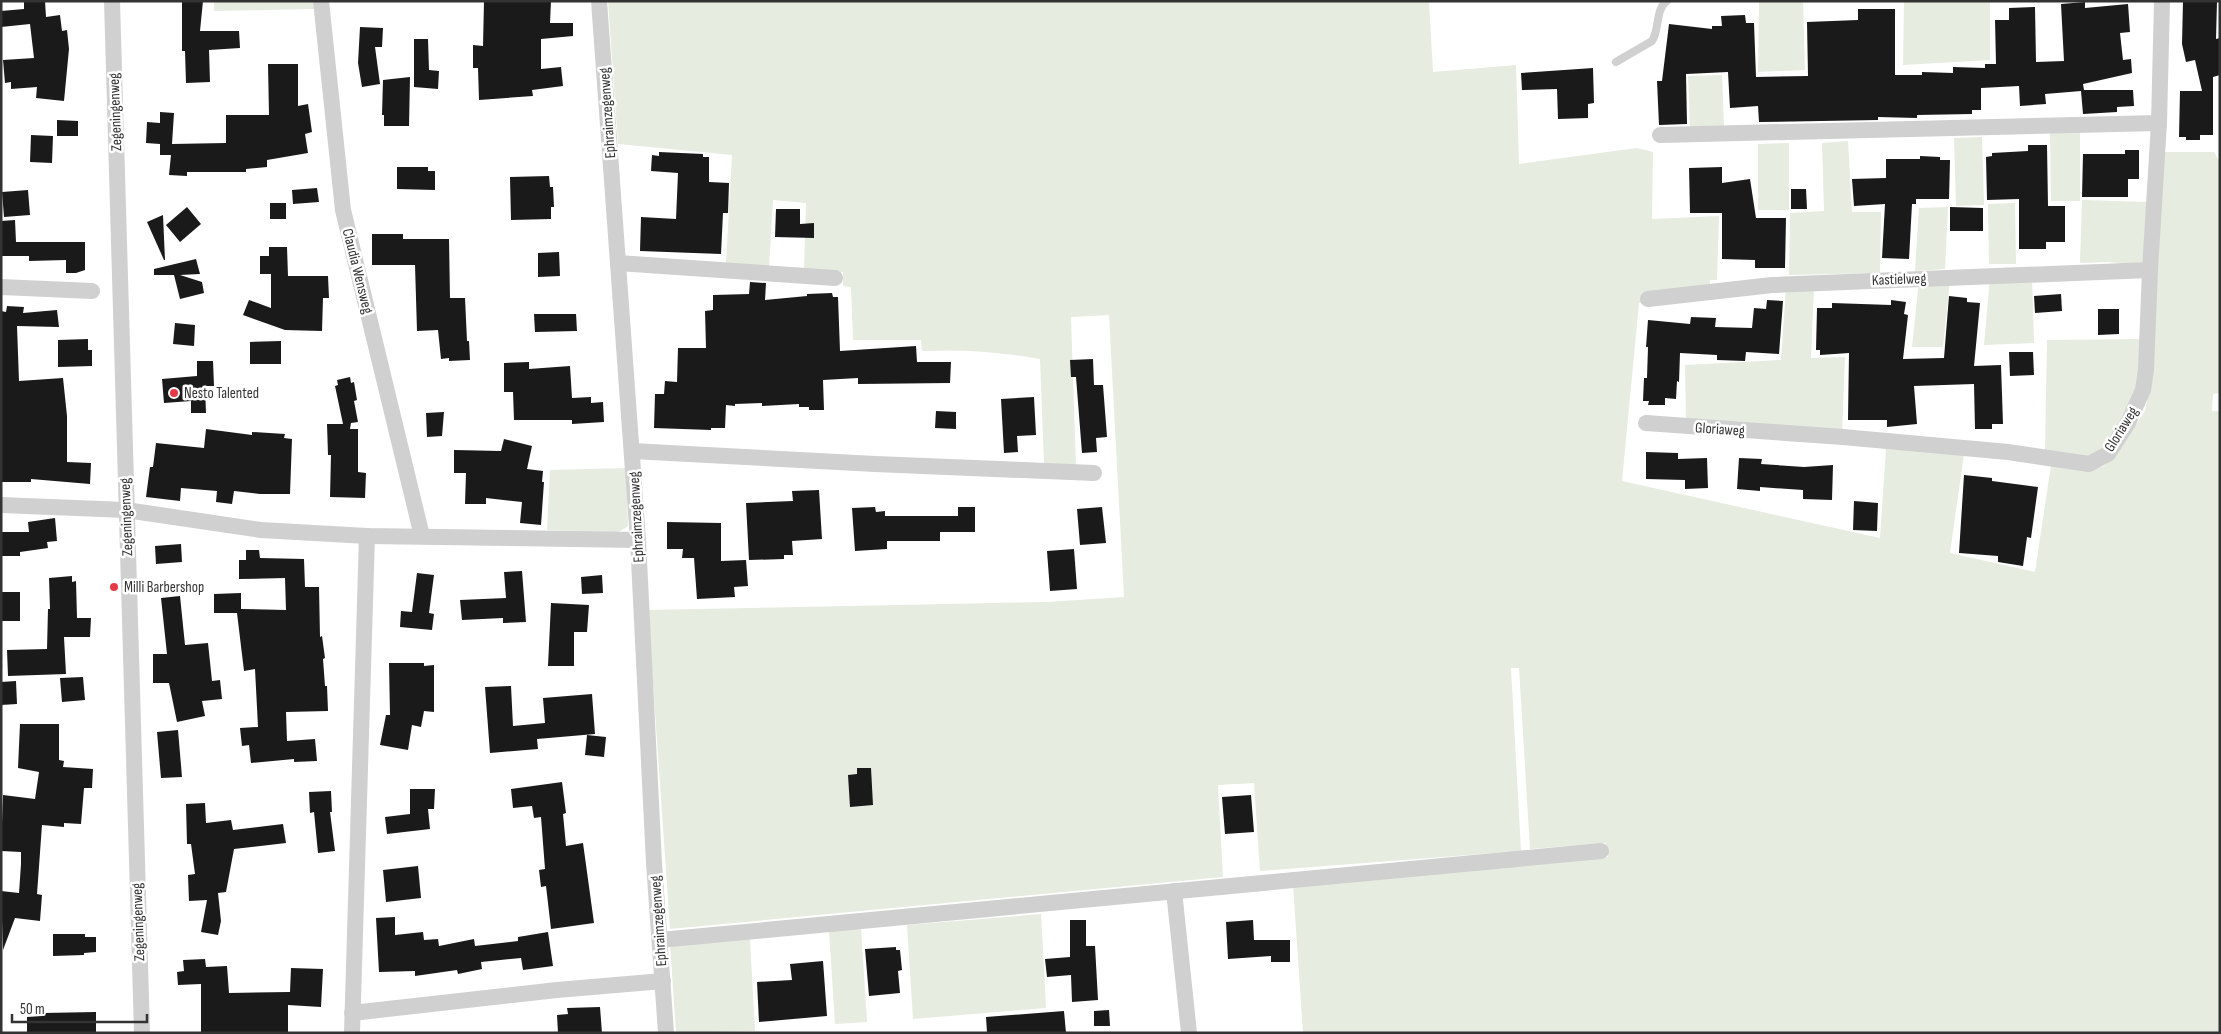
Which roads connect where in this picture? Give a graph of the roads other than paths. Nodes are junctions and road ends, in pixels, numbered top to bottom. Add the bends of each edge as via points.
1 (112, 1) edge
2 (321, 1) edge
3 (599, 1) edge
4 (1668, 1) edge
5 (2162, 1) edge
6 (1616, 62) dead end
7 (2159, 123) junction
8 (1660, 135) dead end
9 (618, 263) junction
10 (2150, 270) junction
11 (835, 278) dead end
12 (1, 287) edge
13 (92, 290) dead end
14 (1648, 299) dead end
15 (1646, 423) dead end
16 (632, 450) junction
17 (1094, 473) dead end
18 (1, 505) edge
19 (126, 510) junction
20 (367, 536) junction
21 (422, 536) junction
22 (638, 540) junction
23 (1602, 851) dead end
24 (1174, 891) junction
25 (660, 940) junction
26 (663, 981) junction
27 (352, 1013) junction
28 (142, 1033) edge
29 (352, 1033) edge
30 (666, 1033) edge
31 (1189, 1033) edge

1 - 19 street, Zegeningenweg
2 - 21 street, Claudia Wensweg via 343,210
3 - 9 street, Ephraimzegenweg
4 - 6 lane via 1660,8 1656,35 1648,46
5 - 7 street, Gloriaweg
7 - 8 street
7 - 10 street, Gloriaweg
9 - 11 street
9 - 16 street, Ephraimzegenweg
10 - 14 street, Kastielweg via 1772,285
10 - 15 street, Gloriaweg via 2143,390 2128,423 2108,454 2088,464 2008,452
12 - 13 street
16 - 17 street
16 - 22 street, Ephraimzegenweg
18 - 19 street
19 - 20 street via 261,530
19 - 28 street, Zegeningenweg
20 - 21 street
20 - 27 street
21 - 22 street
22 - 25 street, Ephraimzegenweg
23 - 24 street
24 - 25 street
24 - 31 street
25 - 26 street, Ephraimzegenweg
26 - 27 street
26 - 30 street, Ephraimzegenweg
27 - 29 street

